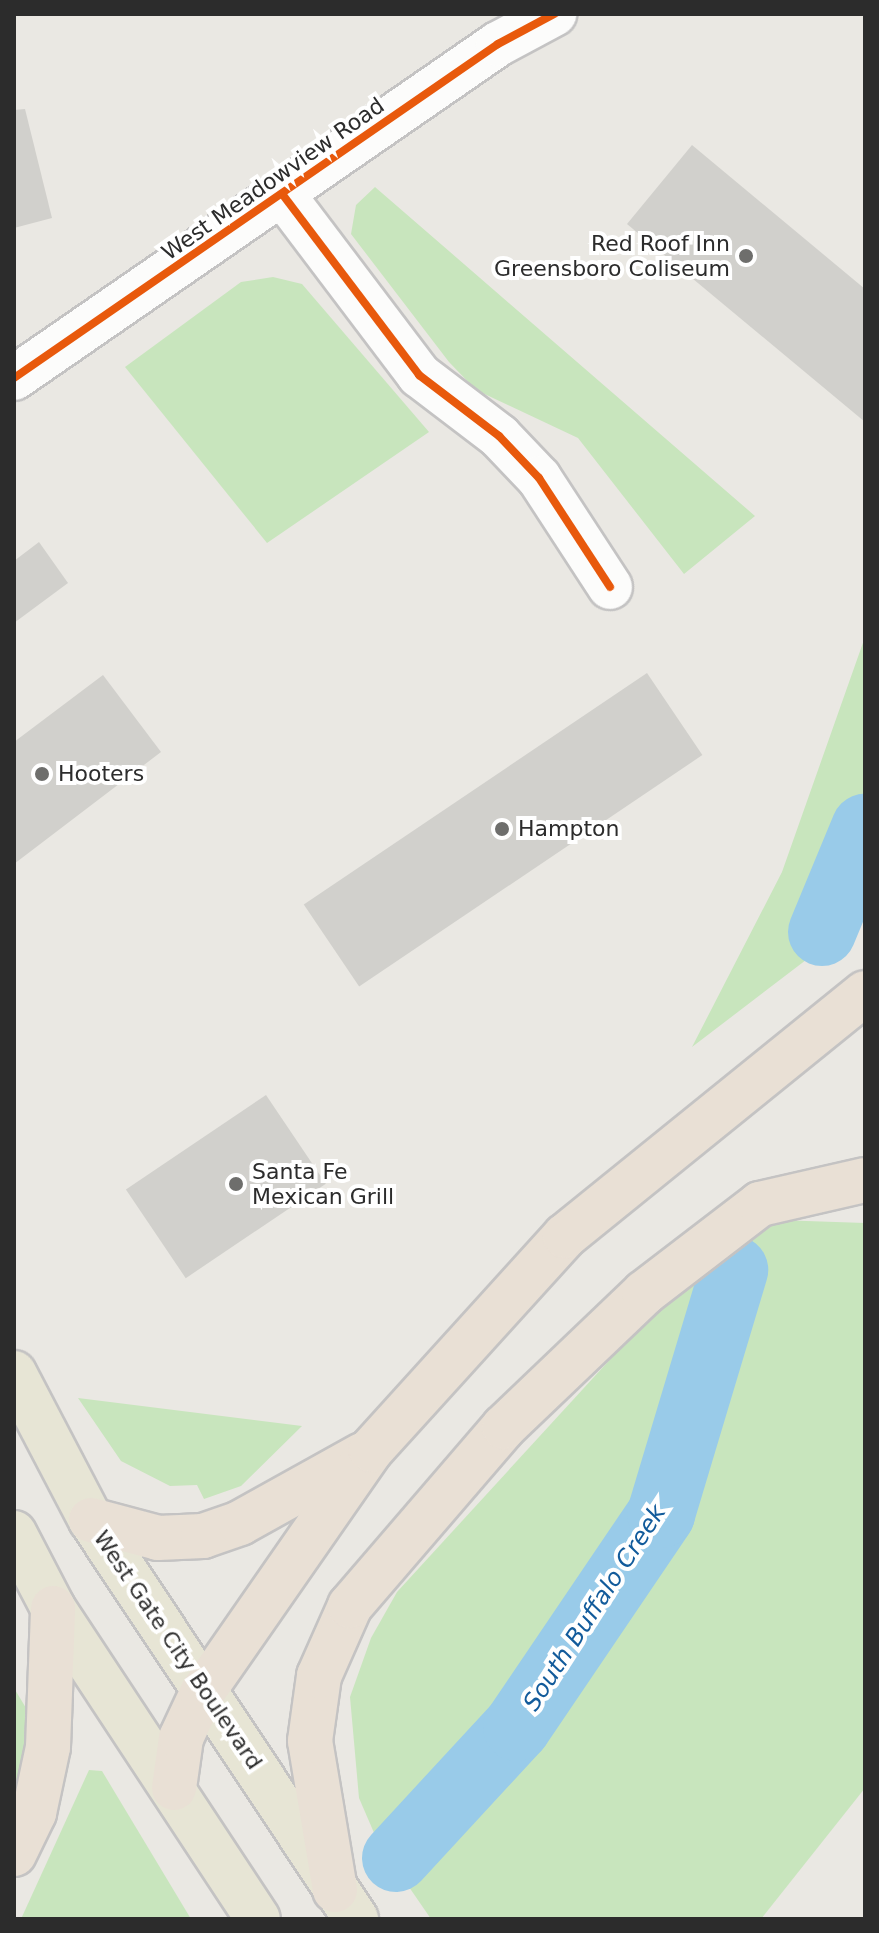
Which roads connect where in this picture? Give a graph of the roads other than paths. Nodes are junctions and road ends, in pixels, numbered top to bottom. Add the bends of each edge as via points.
1 (554, 14) edge
2 (283, 195) junction
3 (14, 378) edge
4 (610, 587) dead end
5 (865, 993) edge
6 (865, 1180) edge
7 (14, 1373) edge
8 (371, 1450) junction
9 (91, 1520) junction
10 (14, 1533) edge
11 (53, 1608) junction
12 (202, 1693) junction
13 (174, 1788) junction
14 (14, 1854) edge
15 (346, 1905) edge
16 (258, 1919) edge

1 - 2 street, West Meadowview Road via 498,44
2 - 3 street, West Meadowview Road
2 - 4 street via 419,375 499,436 539,478
5 - 8 highway via 577,1225
6 - 15 highway via 760,1204 644,1293 504,1427 350,1606 319,1676 310,1741
7 - 9 main road, West Gate City Boulevard
8 - 9 highway via 240,1523 203,1536 158,1538
8 - 12 highway
9 - 12 main road, West Gate City Boulevard
10 - 11 main road
11 - 13 main road
11 - 14 highway via 48,1747 34,1813
12 - 13 highway via 181,1738
12 - 15 main road, West Gate City Boulevard
13 - 16 main road

